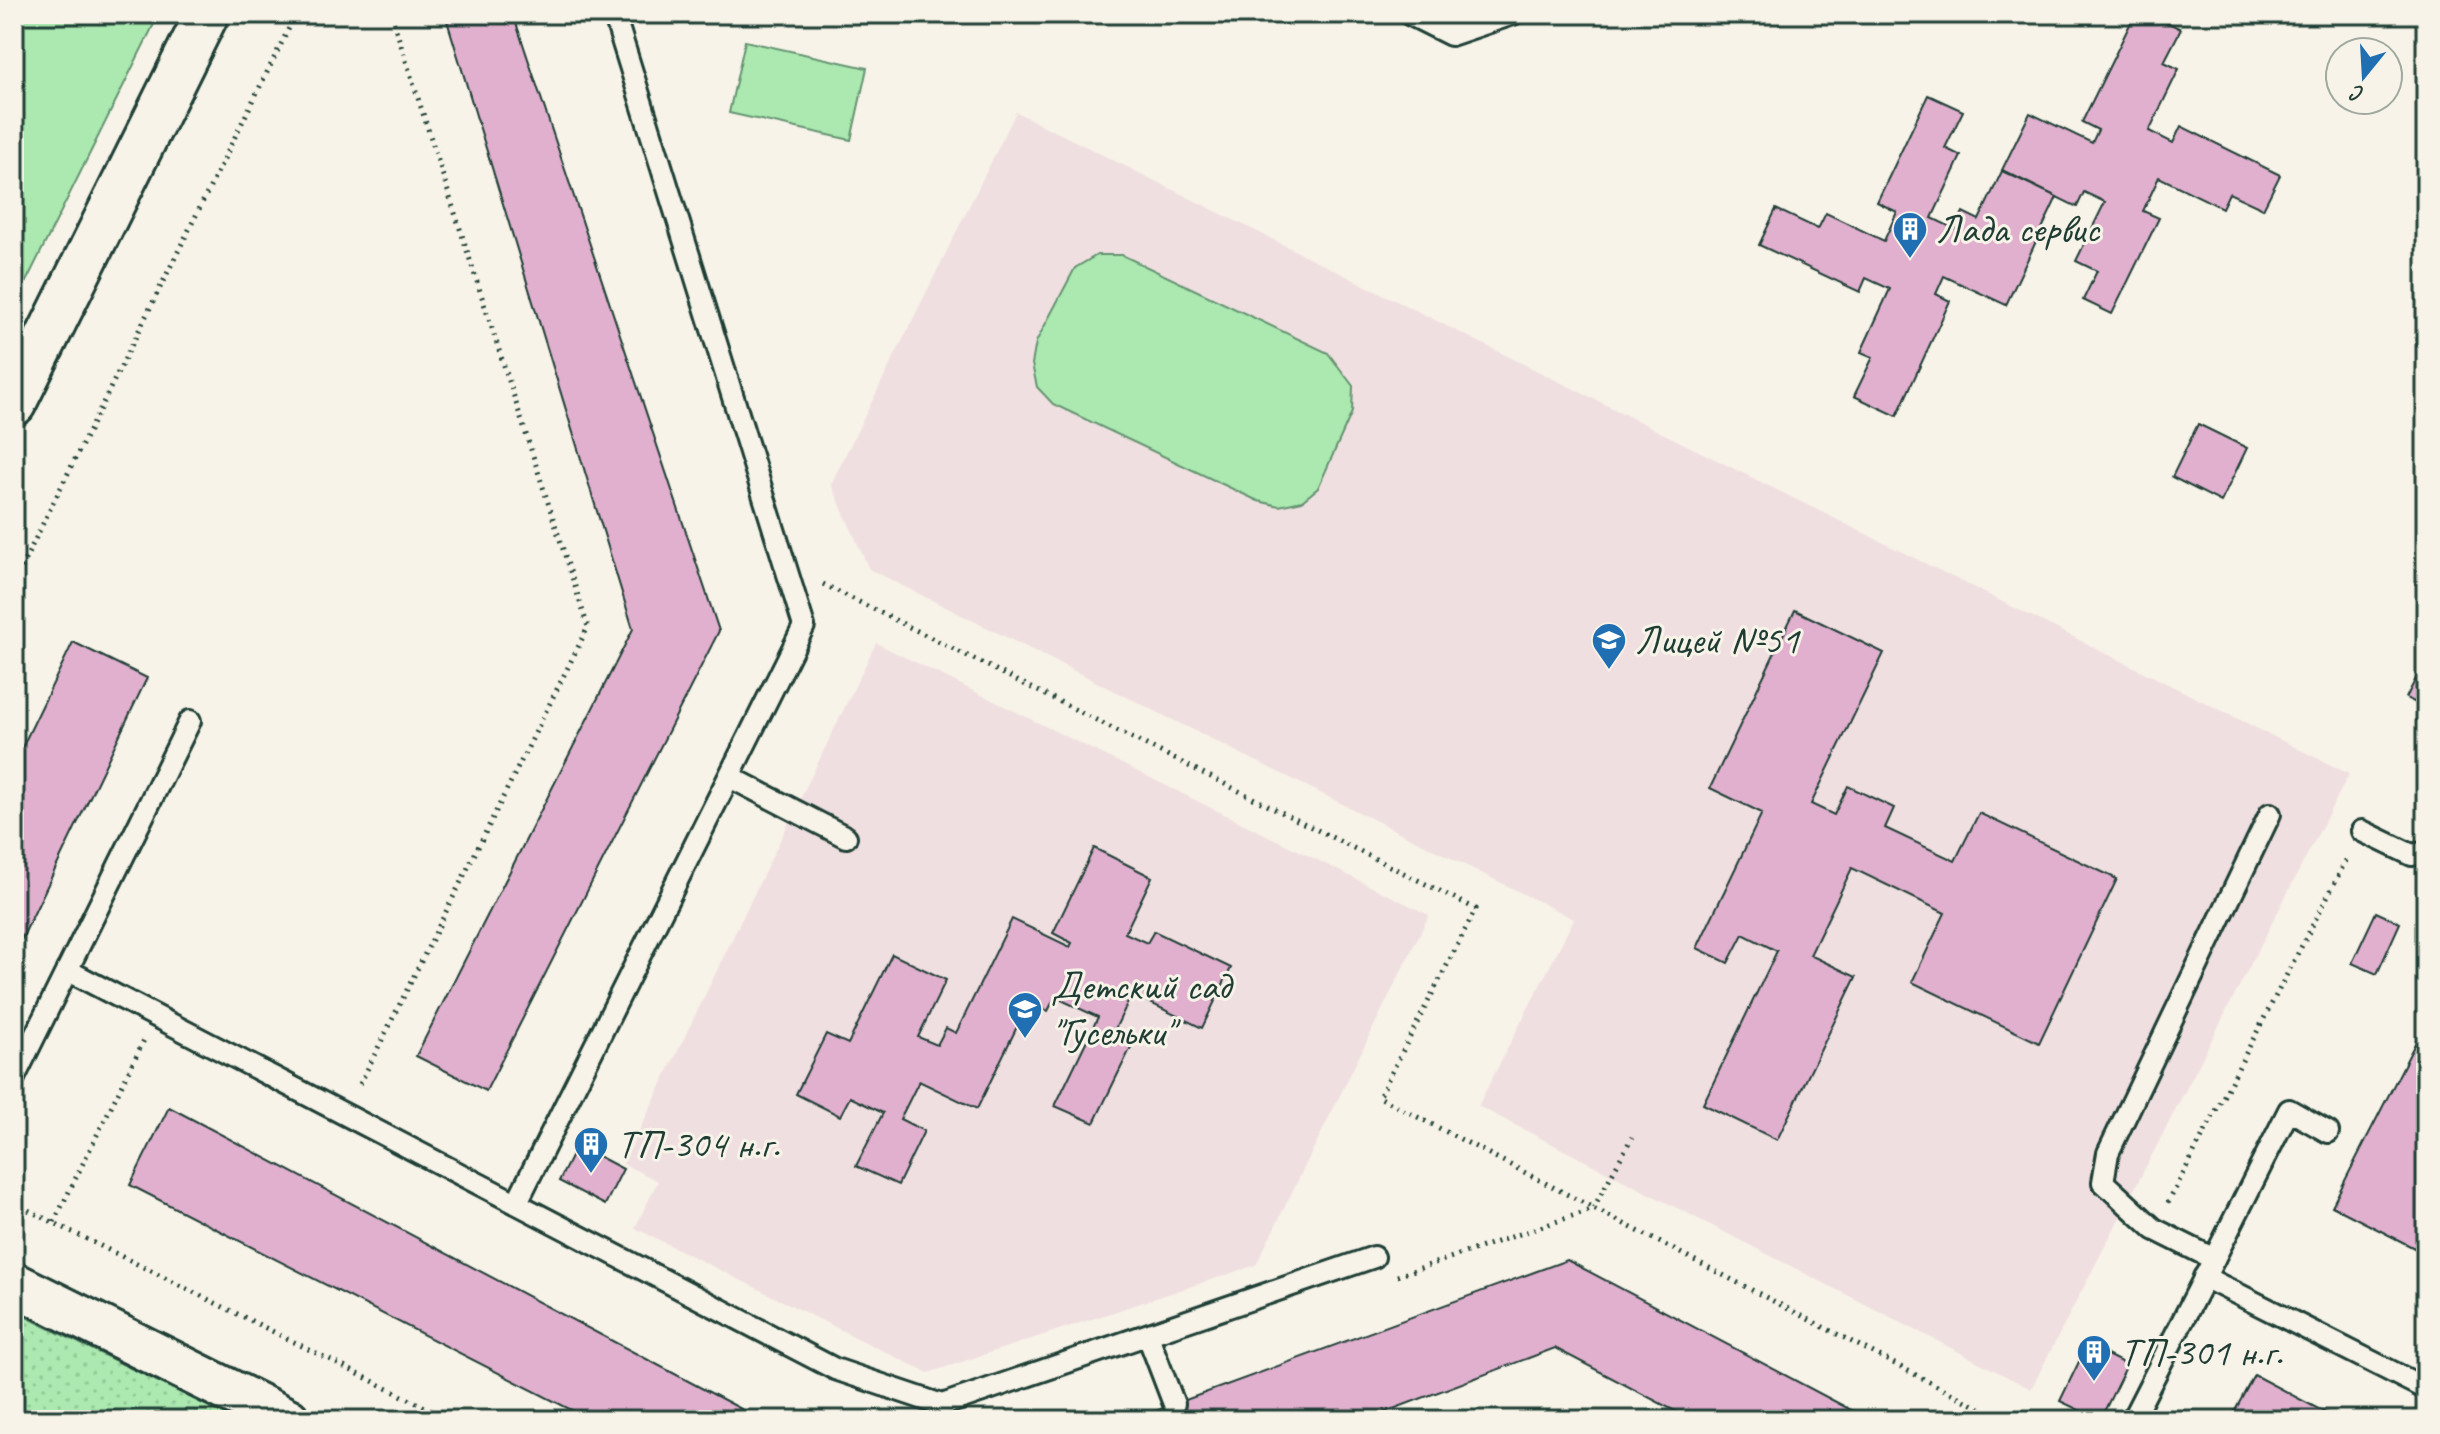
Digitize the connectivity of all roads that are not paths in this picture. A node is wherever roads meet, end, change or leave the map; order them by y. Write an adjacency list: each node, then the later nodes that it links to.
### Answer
1 (207, 14): 5 (street)
2 (614, 14): 7 (lane)
3 (1409, 14): 4 (lane)
4 (1513, 14)
5 (14, 404)
6 (190, 721): 12 (lane)
7 (730, 777): 10 (lane); 15 (lane)
8 (2270, 814): 17 (lane)
9 (2362, 831): 11 (lane)
10 (846, 837)
11 (2426, 852)
12 (67, 970): 13 (lane); 15 (lane)
13 (14, 1078)
14 (2328, 1132): 17 (lane)
15 (517, 1202): 19 (lane)
16 (1374, 1257): 19 (lane)
17 (2209, 1268): 20 (lane); 23 (lane)
18 (14, 1284): 22 (street)
19 (1148, 1336): 21 (lane)
20 (2426, 1389)
21 (1174, 1404)
22 (288, 1420)
23 (2132, 1420)

